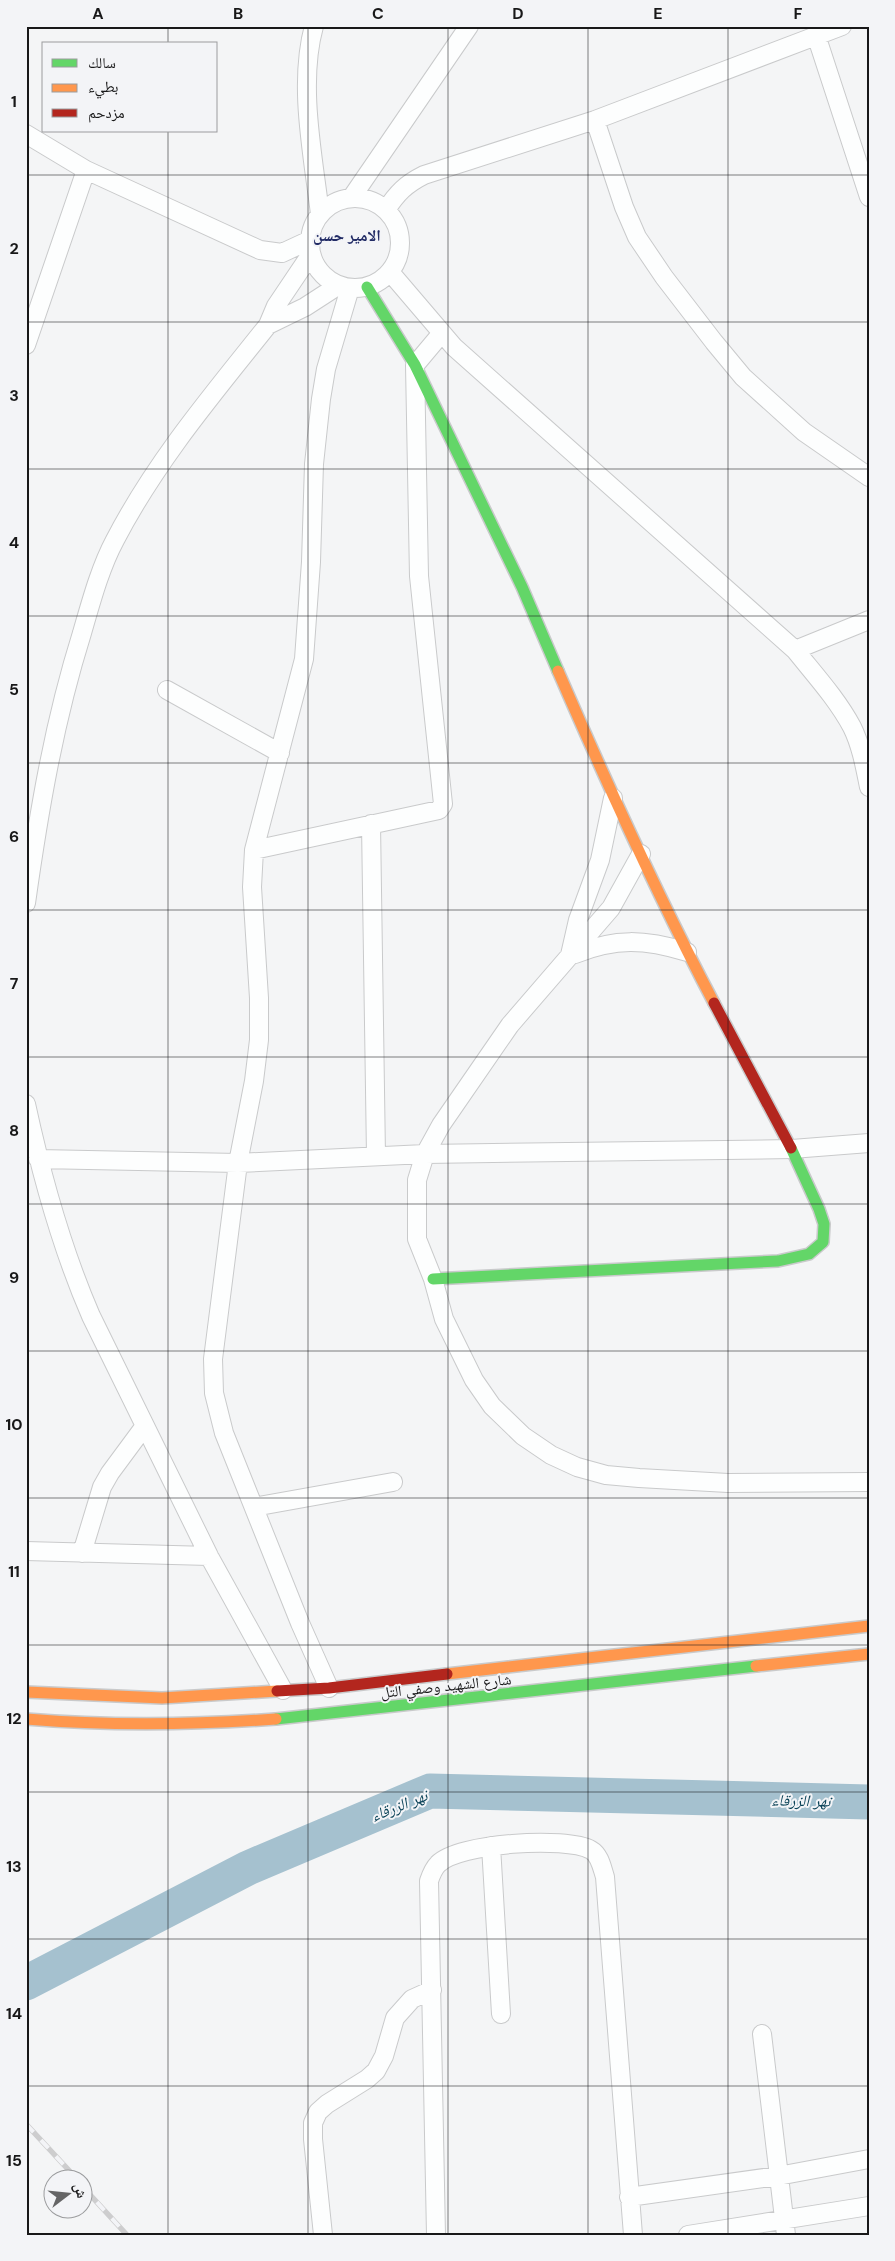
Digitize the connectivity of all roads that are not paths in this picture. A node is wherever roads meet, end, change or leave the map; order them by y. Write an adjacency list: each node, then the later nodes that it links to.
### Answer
1 (314, 26): 11 (street)
2 (469, 26): 8 (street)
3 (842, 26): 4 (street)
4 (816, 35): 5 (street); 9 (street)
5 (595, 120): 10 (street); 19 (street)
6 (26, 134): 7 (street)
7 (86, 170): 12 (street); 17 (street)
8 (352, 197): 10 (street); 11 (street)
9 (869, 197)
10 (386, 210): 13 (street)
11 (320, 214): 12 (street)
12 (310, 247): 14 (street); 15 (street)
13 (390, 272): 14 (street); 16 (street)
14 (352, 287): 15 (street); 18 (main road); 23 (street)
15 (268, 325): 29 (street)
16 (441, 334): 18 (street); 21 (street)
17 (26, 345)
18 (415, 365): 25 (main road); 26 (street)
19 (869, 477)
20 (869, 620): 21 (street)
21 (795, 650): 24 (street)
22 (167, 690): 23 (street)
23 (280, 753): 27 (street)
24 (869, 787)
25 (613, 798): 28 (main road); 31 (street)
26 (372, 824): 27 (street); 36 (street)
27 (254, 850): 38 (street)
28 (641, 854): 30 (main road); 31 (street)
29 (26, 903)
30 (687, 952): 31 (street); 34 (main road)
31 (570, 956): 35 (street)
32 (26, 1104): 37 (street)
33 (869, 1144): 34 (street)
34 (792, 1149): 35 (street); 39 (main road)
35 (425, 1154): 36 (street); 39 (street)
36 (376, 1156): 38 (street)
37 (38, 1159): 38 (street); 40 (street)
38 (238, 1162): 43 (street)
39 (432, 1278): 42 (street)
40 (144, 1427): 45 (street); 46 (street)
41 (393, 1482): 43 (street)
42 (869, 1482)
43 (254, 1507): 49 (street)
44 (26, 1551): 45 (street)
45 (82, 1553): 46 (street)
46 (209, 1556): 50 (street)
47 (869, 1626): 49 (main road, شارع الشهيد وصفي التل)
48 (869, 1654): 52 (main road, شارع الشهيد وصفي التل)
49 (329, 1688): 50 (main road, شارع الشهيد وصفي التل)
50 (283, 1690): 51 (main road, شارع الشهيد وصفي التل)
51 (26, 1692)
52 (26, 1719)
53 (491, 1846): 54 (street); 55 (street); 59 (street)
54 (432, 1990): 62 (street); 63 (street)
55 (501, 2014)
56 (762, 2034): 58 (street)
57 (869, 2159): 58 (street)
58 (778, 2176): 59 (street); 61 (street)
59 (630, 2197): 64 (street)
60 (869, 2206): 61 (street)
61 (785, 2228): 65 (street)
62 (323, 2235)
63 (436, 2235)
64 (633, 2235)
65 (688, 2235)

